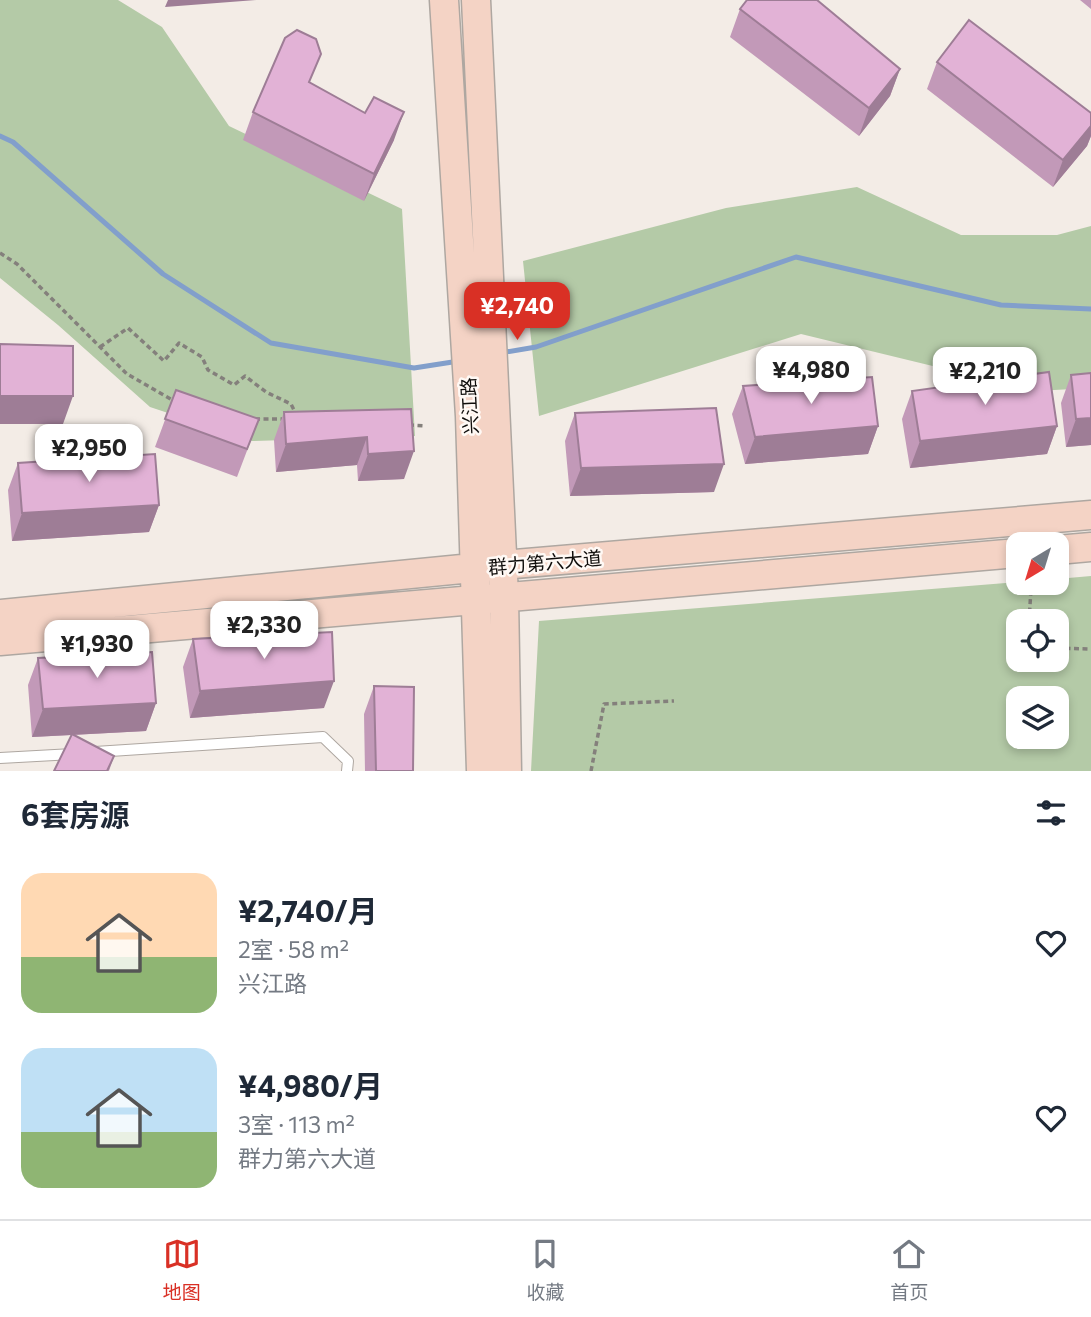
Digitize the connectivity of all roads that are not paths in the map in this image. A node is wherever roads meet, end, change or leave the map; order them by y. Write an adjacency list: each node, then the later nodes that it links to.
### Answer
1 (444, 0): 3 (main road, 兴江路)
2 (476, 0): 3 (main road, 兴江路)
3 (484, 417): 8 (main road, 兴江路); 9 (main road, 兴江路)
4 (1091, 515): 8 (main road, 群力第六大道)
5 (1091, 547): 6 (main road)
6 (1069, 549)
7 (1006, 554): 10 (main road, 群力第六大道)
8 (503, 565): 9 (main road, 群力第六大道); 10 (main road, 兴江路)
9 (474, 568): 10 (main road, 兴江路); 11 (main road, 群力第六大道)
10 (491, 597): 12 (main road, 群力第六大道); 15 (main road, 兴江路); 16 (main road, 兴江路)
11 (0, 614)
12 (0, 640)
13 (0, 758): 14 (lane)
14 (348, 771)
15 (481, 771)
16 (507, 771)

